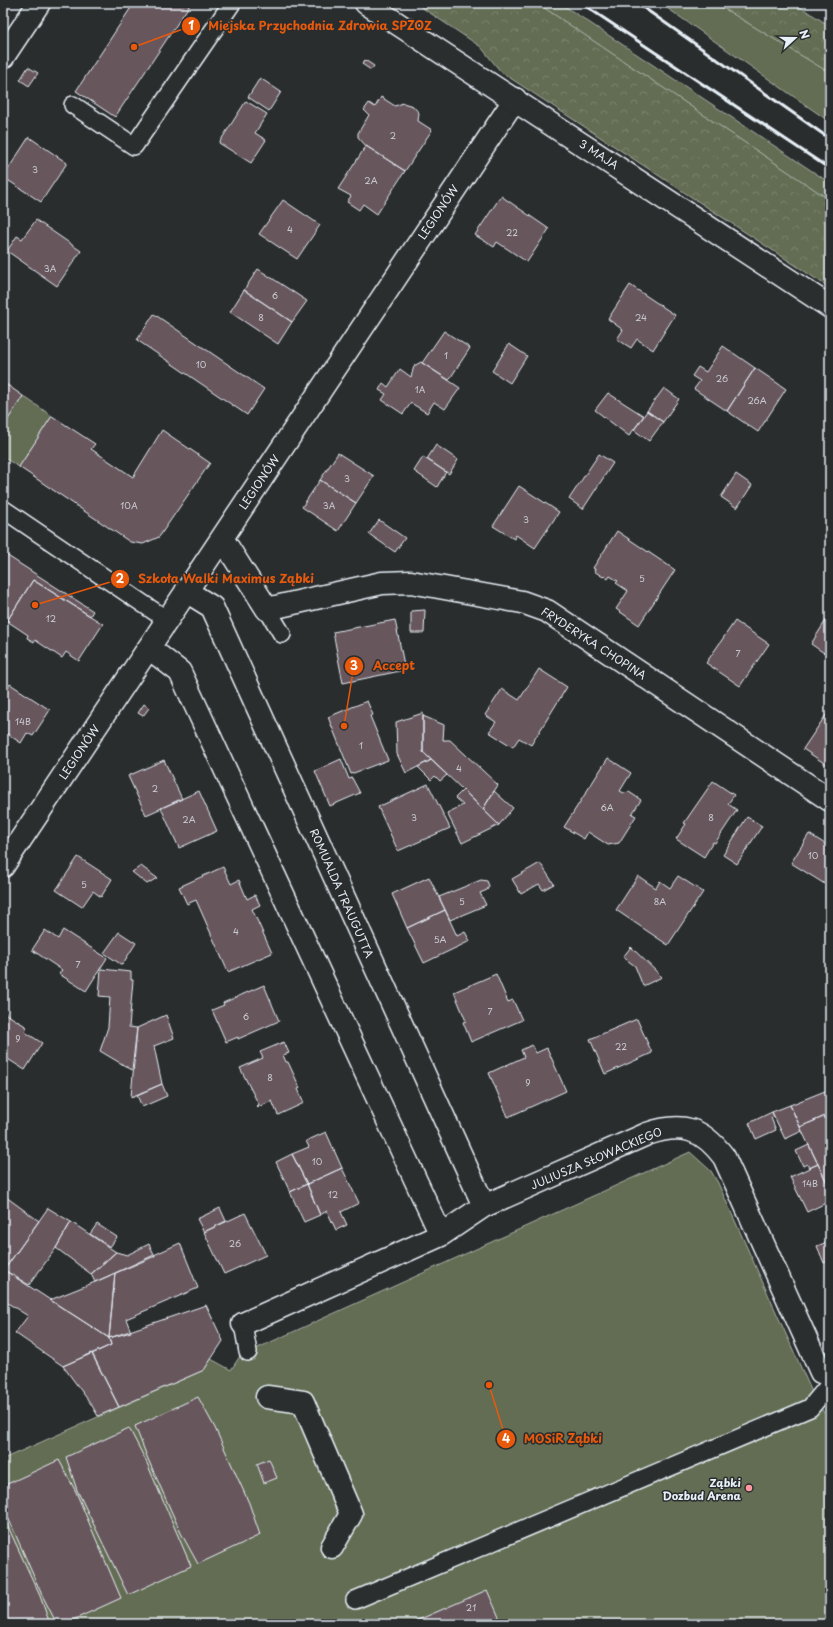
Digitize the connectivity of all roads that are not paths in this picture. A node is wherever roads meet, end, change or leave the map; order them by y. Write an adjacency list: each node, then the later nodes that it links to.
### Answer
1 (39, 3): 4 (street)
2 (232, 3): 6 (lane)
3 (366, 3): 5 (street, 3 MAJA)
4 (3, 57)
5 (515, 99): 7 (street, 3 MAJA); 9 (street, LEGIONÓW)
6 (73, 105)
7 (830, 307)
8 (3, 510): 12 (lane)
9 (222, 538): 10 (street, LEGIONÓW); 11 (street)
10 (186, 591): 12 (street, LEGIONÓW); 17 (street, ROMUALDA TRAUGUTTA)
11 (267, 608): 13 (lane); 15 (street, FRYDERYKA CHOPINA)
12 (167, 620): 14 (street, LEGIONÓW)
13 (282, 634)
14 (148, 648): 16 (street, LEGIONÓW); 18 (street)
15 (830, 800)
16 (3, 866)
17 (484, 1206): 18 (street, JULIUSZA SŁOWACKIEGO); 21 (street, JULIUSZA SŁOWACKIEGO)
18 (440, 1235): 19 (street, JULIUSZA SŁOWACKIEGO)
19 (243, 1324): 20 (lane)
20 (248, 1352)
21 (830, 1375)
22 (830, 1384): 25 (lane)
23 (267, 1397): 24 (street)
24 (332, 1547)
25 (355, 1600)

